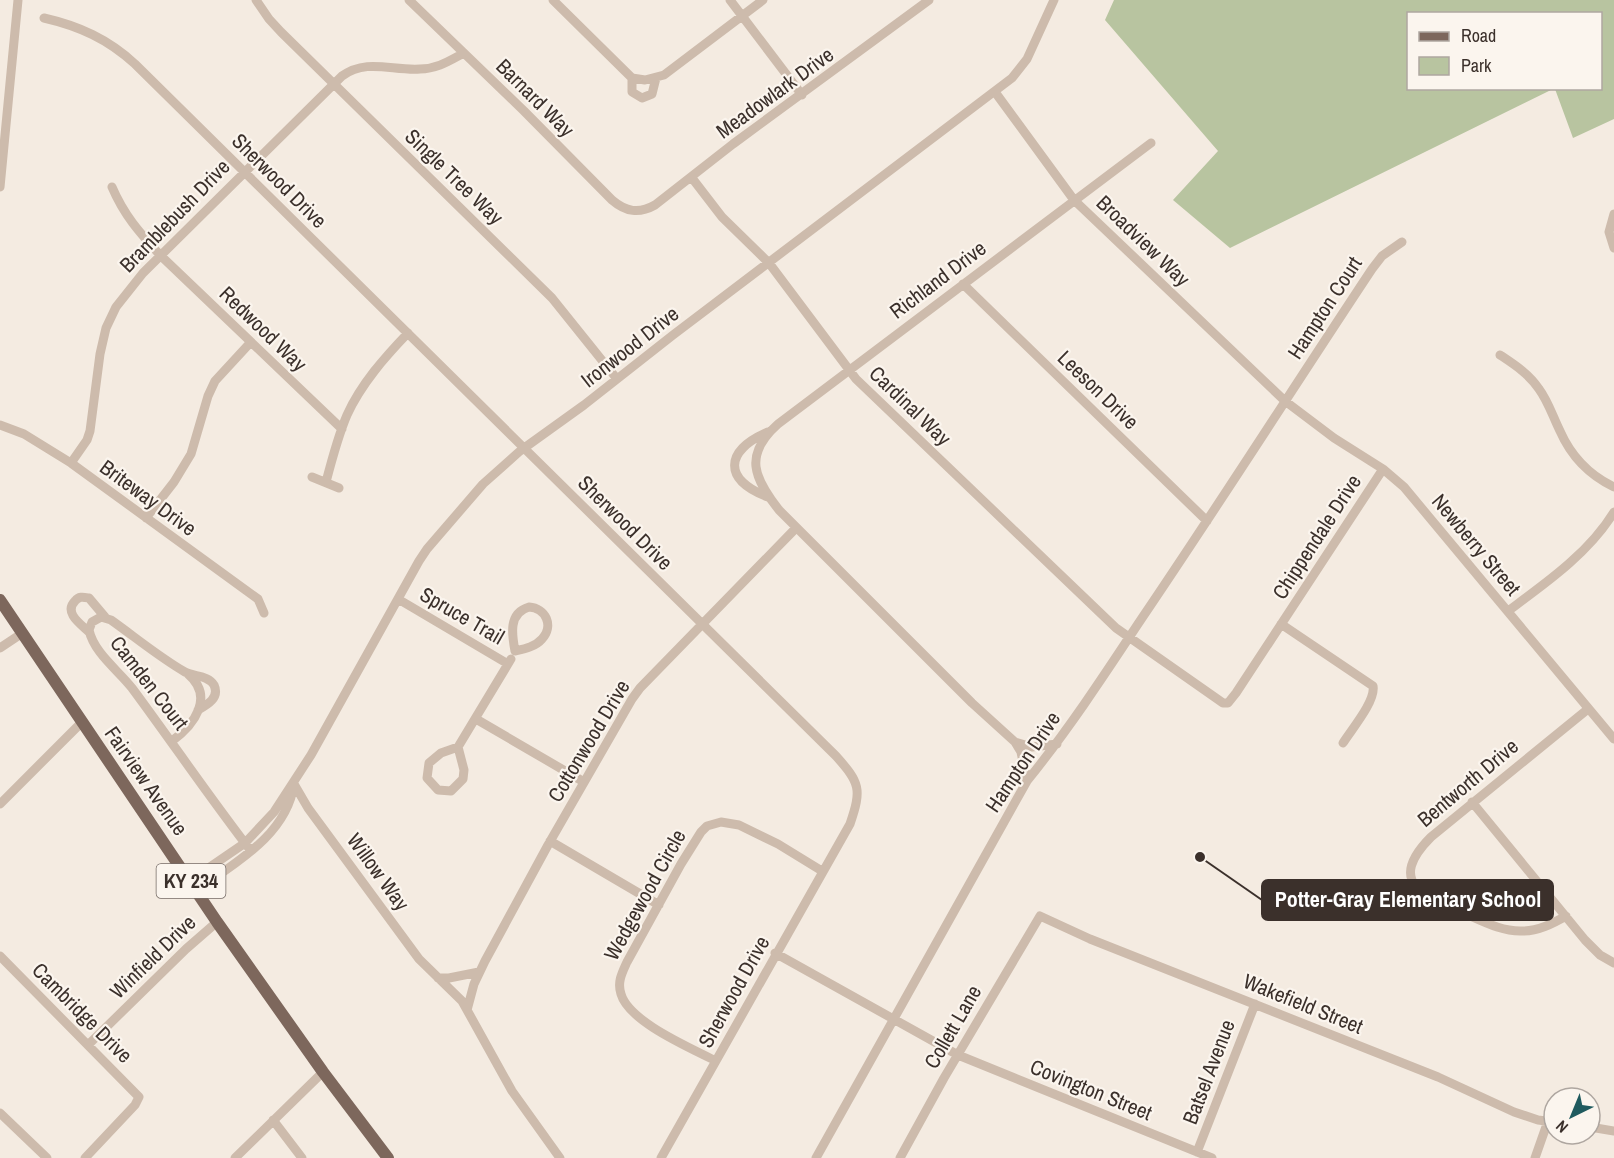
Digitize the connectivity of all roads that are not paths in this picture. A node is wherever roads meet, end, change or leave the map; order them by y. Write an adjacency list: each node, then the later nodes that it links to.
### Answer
1 (18, 0): 21 (street)
2 (409, 0): 11 (street, Barnard Way)
3 (730, 0): 9 (street)
4 (762, 0): 9 (street)
5 (929, 0): 16 (street, Meadowlark Drive)
6 (1054, 0): 15 (street, Ironwood Drive)
7 (558, 2): 12 (street)
8 (257, 3): 14 (street, Single Tree Way)
9 (741, 16): 13 (street); 16 (street)
10 (44, 18): 18 (street, Sherwood Drive)
11 (464, 53): 14 (street, Bramblebush Drive); 23 (street, Barnard Way)
12 (632, 78): 13 (street); 13 (street)
13 (656, 78)
14 (333, 83): 18 (street, Bramblebush Drive); 34 (street, Single Tree Way)
15 (995, 92): 22 (street, Broadview Way); 28 (street, Ironwood Drive)
16 (802, 95): 19 (street, Meadowlark Drive)
17 (1150, 142): 22 (street, Richland Drive)
18 (244, 171): 27 (street, Bramblebush Drive); 30 (street, Sherwood Drive)
19 (692, 178): 23 (street, Meadowlark Drive); 28 (street, Cardinal Way)
20 (112, 187): 27 (street, Redwood Way)
21 (0, 188)
22 (1074, 200): 29 (street, Richland Drive); 35 (street, Broadview Way)
23 (640, 211)
24 (1614, 214): 26 (street)
25 (1402, 242): 35 (street, Hampton Court)
26 (1614, 248)
27 (160, 255): 31 (street, Redwood Way); 40 (street, Bramblebush Drive)
28 (769, 263): 33 (street, Cardinal Way); 34 (street, Ironwood Drive)
29 (963, 284): 33 (street, Richland Drive); 49 (street, Leeson Drive)
30 (408, 333): 37 (street); 39 (street, Sherwood Drive)
31 (250, 343): 37 (street, Redwood Way); 48 (street)
32 (1500, 355): 44 (street)
33 (848, 370): 38 (street, Richland Drive); 60 (street, Cardinal Way)
34 (617, 379): 39 (street, Ironwood Drive)
35 (1285, 401): 41 (street, Newberry Street); 49 (street, Hampton Drive)
36 (0, 425): 40 (street, Briteway Drive)
37 (342, 429): 43 (street)
38 (771, 430): 46 (street, Richland Drive); 46 (street)
39 (525, 447): 51 (street, Ironwood Drive); 57 (street, Sherwood Drive)
40 (70, 463): 48 (street, Briteway Drive)
41 (1383, 469): 53 (street, Newberry Street); 56 (street, Chippendale Drive)
42 (312, 477): 43 (street)
43 (326, 482): 45 (street)
44 (1614, 487)
45 (339, 488)
46 (768, 497): 50 (street)
47 (1614, 512): 53 (street)
48 (146, 518): 54 (street, Briteway Drive)
49 (1207, 522): 60 (street, Hampton Drive)
50 (796, 528): 57 (street, Cottonwood Drive); 71 (street)
51 (398, 599): 63 (street, Spruce Trail); 77 (street, Ironwood Drive)
52 (0, 600): 59 (main road, Fairview Avenue / KY 234)
53 (1508, 611): 65 (street, Newberry Street)
54 (264, 613)
55 (105, 617): 58 (street, Camden Court); 58 (street); 64 (street, Camden Court)
56 (1281, 624): 60 (street, Cardinal Way); 72 (street)
57 (702, 625): 76 (street, Cottonwood Drive); 82 (street, Sherwood Drive)
58 (89, 632): 70 (street, Camden Court)
59 (21, 633): 61 (street); 68 (main road, Fairview Avenue / KY 234)
60 (1129, 638): 73 (street, Hampton Drive)
61 (0, 648)
62 (514, 651): 62 (street); 63 (street)
63 (508, 664): 67 (street)
64 (186, 673): 66 (street); 66 (street, Camden Court)
65 (1588, 709): 69 (street, Newberry Street); 78 (street, Bentworth Drive)
66 (198, 710): 70 (street)
67 (476, 718): 74 (street); 76 (street)
68 (81, 723): 79 (street); 83 (main road, Fairview Avenue / KY 234)
69 (1614, 739)
70 (172, 741): 81 (street, Camden Court)
71 (1015, 742): 73 (street); 75 (street)
72 (1343, 743)
73 (1057, 744): 75 (street, Hampton Drive)
74 (458, 747): 74 (street)
75 (1027, 781): 95 (street, Hampton Drive)
76 (584, 782): 80 (street, Cottonwood Drive)
77 (294, 784): 81 (street, Ironwood Drive); 92 (street, Willow Way)
78 (1472, 802): 86 (street); 86 (street, Bentworth Drive)
79 (0, 804)
80 (550, 841): 84 (street); 91 (street, Cottonwood Drive)
81 (248, 847): 83 (street, Ironwood Drive)
82 (822, 872): 84 (street, Wedgewood Circle); 88 (street, Sherwood Drive)
83 (194, 885): 87 (main road, Fairview Avenue / KY 234)
84 (659, 905): 98 (street, Wedgewood Circle)
85 (1040, 916): 93 (street, Wakefield Street); 97 (street, Collett Lane)
86 (1566, 916): 90 (street)
87 (217, 922): 96 (street, Winfield Drive); 99 (main road, Fairview Avenue / KY 234)
88 (776, 953): 95 (street, Covington Street); 98 (street, Sherwood Drive)
89 (0, 956): 96 (street, Cambridge Drive)
90 (1614, 963)
91 (480, 972): 92 (street); 94 (street, Cottonwood Drive)
92 (438, 978): 94 (street, Willow Way)
93 (1255, 1004): 102 (street, Wakefield Street); 104 (street, Batsel Avenue)
94 (467, 1011): 110 (street, Willow Way)
95 (894, 1020): 97 (street, Covington Street); 112 (street, Hampton Drive)
96 (88, 1045): 106 (street, Cambridge Drive)
97 (958, 1055): 104 (street, Covington Street); 113 (street, Collett Lane)
98 (716, 1061): 111 (street, Sherwood Drive)
99 (323, 1072): 101 (street); 109 (main road, Fairview Avenue / KY 234)
100 (0, 1113): 105 (street)
101 (273, 1120): 107 (street); 108 (street)
102 (1542, 1120)
103 (1542, 1142): 115 (street)
104 (1197, 1152): 114 (street, Covington Street)
105 (47, 1158)
106 (85, 1158)
107 (235, 1158)
108 (302, 1158)
109 (388, 1158)
110 (560, 1158)
111 (661, 1158)
112 (816, 1158)
113 (900, 1158)
114 (1212, 1158)
115 (1535, 1158)

